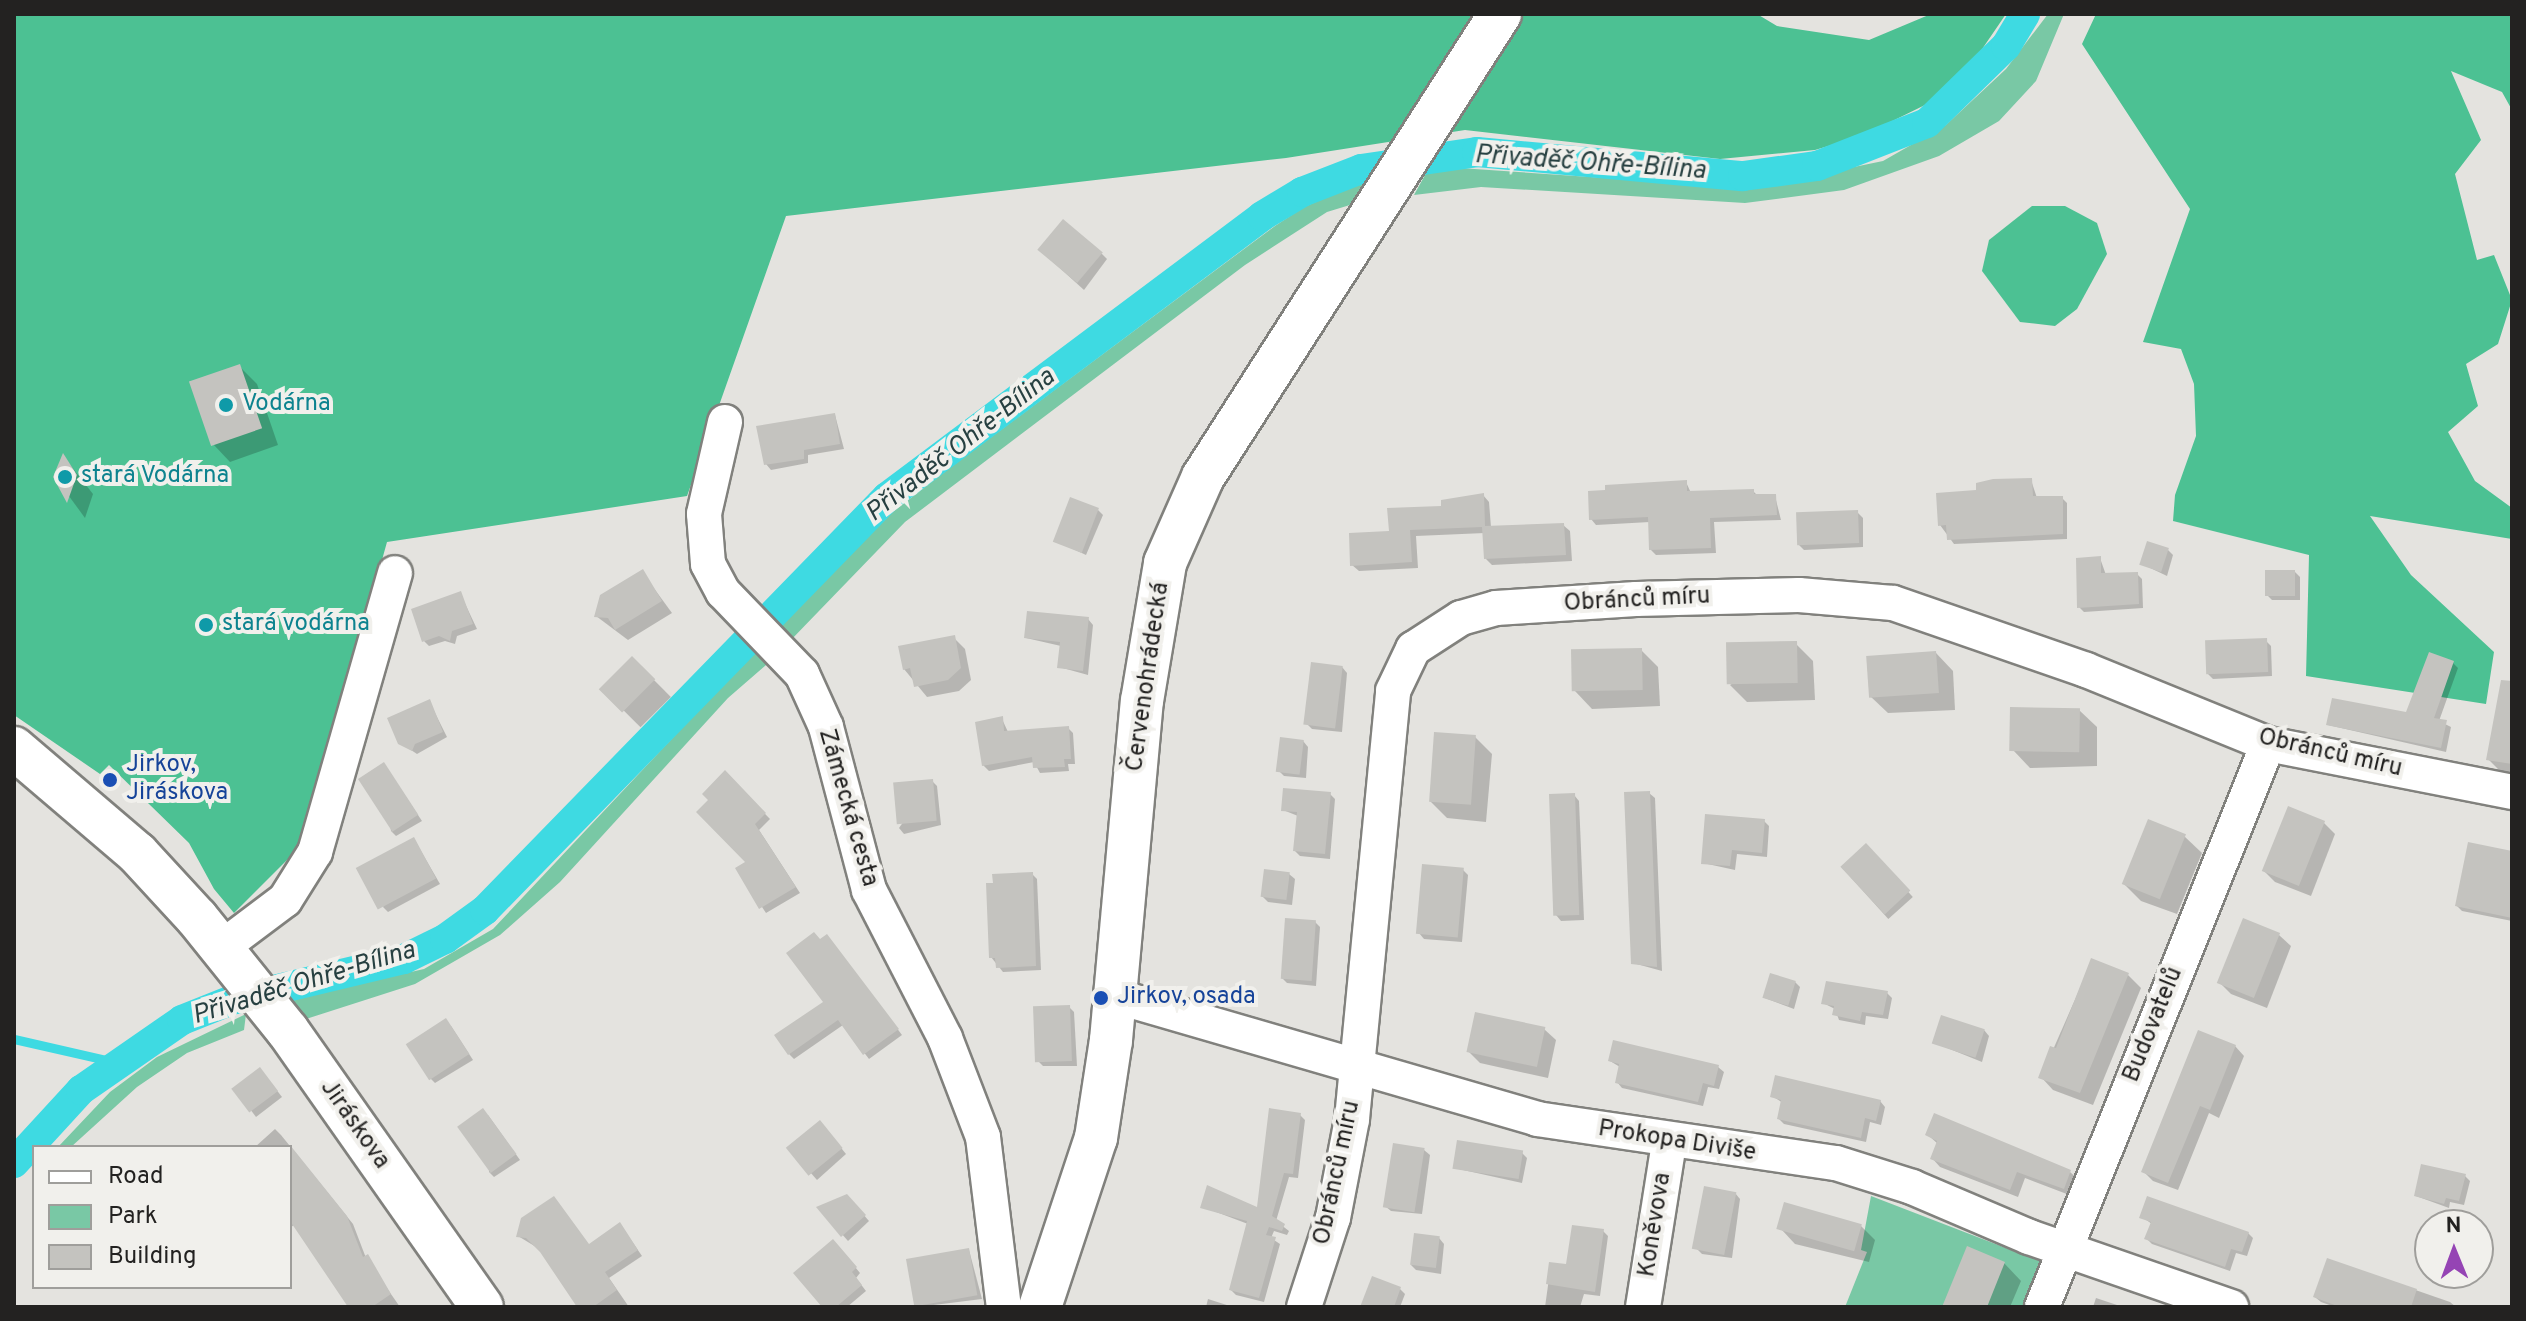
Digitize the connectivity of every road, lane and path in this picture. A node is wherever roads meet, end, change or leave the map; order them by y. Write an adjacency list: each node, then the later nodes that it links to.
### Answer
1 (1500, 14): 8 (street, Červenohrádecká)
2 (725, 422): 13 (street, Zámecká cesta)
3 (395, 573): 7 (street)
4 (2268, 744): 6 (street, Obránců míru); 9 (street, Obránců míru); 11 (street, Budovatelů)
5 (14, 748): 7 (street, Jiráskova)
6 (2512, 792)
7 (224, 952): 12 (street, Jiráskova)
8 (1115, 996): 9 (street, Prokopa Diviše); 14 (street, Červenohrádecká)
9 (1358, 1065): 10 (street, Prokopa Diviše); 15 (street, Obránců míru)
10 (1669, 1142): 11 (street, Prokopa Diviše); 16 (street, Koněvova)
11 (2064, 1250): 17 (street, Budovatelů); 18 (street, Prokopa Diviše)
12 (482, 1307)
13 (1004, 1307)
14 (1040, 1307)
15 (1304, 1307)
16 (1643, 1307)
17 (2042, 1307)
18 (2231, 1307)

